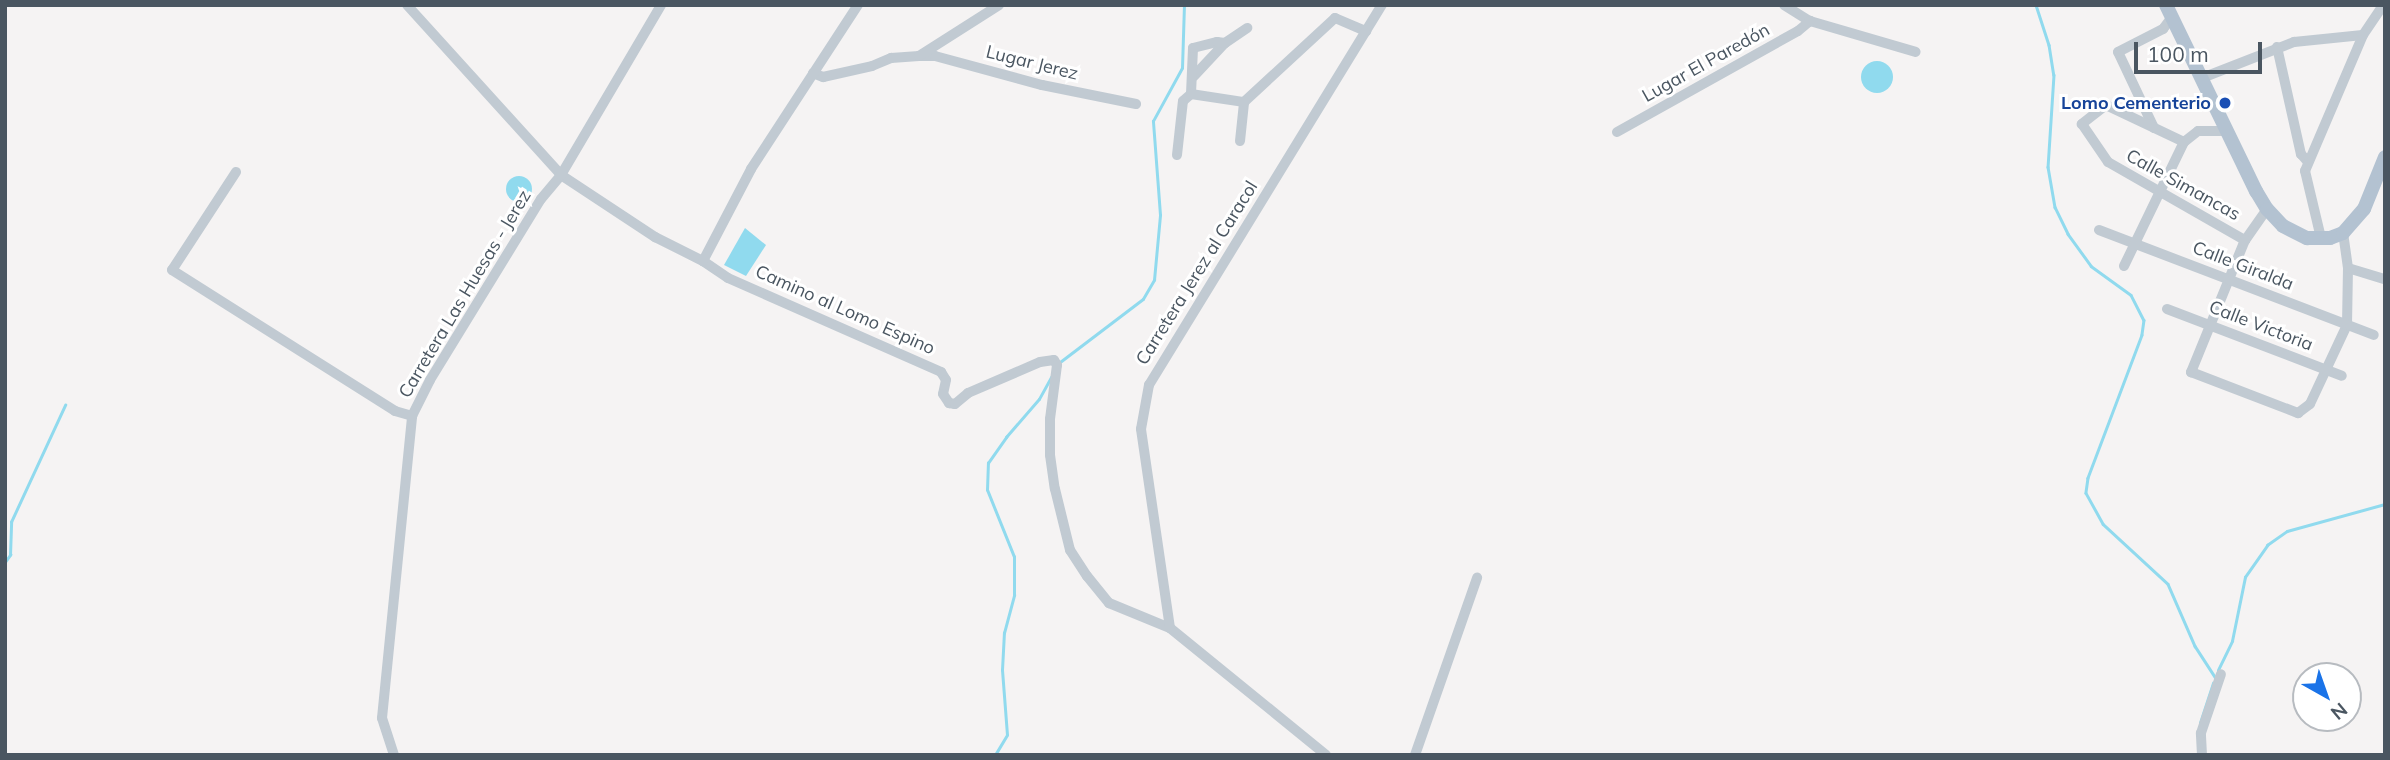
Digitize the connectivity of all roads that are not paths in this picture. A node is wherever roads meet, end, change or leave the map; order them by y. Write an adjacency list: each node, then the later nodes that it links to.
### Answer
1 (407, 5): 32 (street, Camino al Lomo Espino)
2 (661, 5): 32 (street, Carretera Las Huesas - Jerez)
3 (858, 5): 17 (street)
4 (999, 5): 16 (street)
5 (1382, 5): 11 (street, Carretera Jerez al Caracol)
6 (1784, 5): 9 (street, Lugar El Paredón)
7 (2383, 5): 12 (street)
8 (2169, 11): 19 (main road); 23 (street)
9 (1810, 21): 15 (street, Lugar El Paredón); 25 (street, Lugar El Paredón)
10 (1247, 28): 13 (street)
11 (1366, 31): 21 (street); 53 (street, Carretera Jerez al Caracol)
12 (2363, 35): 14 (street); 30 (street)
13 (1225, 43): 18 (street); 18 (street)
14 (2277, 47): 19 (street); 30 (street)
15 (1916, 52)
16 (919, 56): 17 (street); 22 (street, Lugar Jerez)
17 (813, 73): 40 (street)
18 (1194, 76): 20 (street)
19 (2202, 78): 24 (main road)
20 (1192, 94): 21 (street); 28 (street)
21 (1244, 102): 26 (street)
22 (1136, 104)
23 (2154, 128): 27 (street); 33 (street, Calle Simancas)
24 (2228, 131): 27 (street); 34 (main road)
25 (1617, 132)
26 (1240, 141)
27 (2184, 142): 33 (street)
28 (1177, 155)
29 (2385, 157): 36 (main road)
30 (2308, 162): 37 (street)
31 (236, 172): 51 (street)
32 (561, 175): 40 (street, Camino al Lomo Espino); 51 (street, Carretera Las Huesas - Jerez)
33 (2160, 192): 38 (street, Calle Simancas); 39 (street)
34 (2267, 209): 37 (main road); 38 (street)
35 (2099, 230): 39 (street, Calle Giralda)
36 (2343, 233): 37 (main road); 42 (street)
37 (2320, 238)
38 (2245, 240): 43 (street)
39 (2135, 244): 41 (street); 43 (street, Calle Giralda)
40 (703, 261): 53 (street, Camino al Lomo Espino)
41 (2124, 265)
42 (2348, 268): 44 (street); 47 (street)
43 (2228, 279): 46 (street); 47 (street, Calle Giralda)
44 (2385, 279)
45 (2167, 309): 46 (street, Calle Victoria)
46 (2210, 325): 49 (street, Calle Victoria); 49 (street)
47 (2347, 325): 48 (street, Calle Giralda); 49 (street)
48 (2374, 335)
49 (2326, 369): 50 (street, Calle Victoria)
50 (2342, 376)
51 (412, 416): 55 (street, Carretera Las Huesas - Jerez)
52 (1478, 578): 57 (street)
53 (1170, 628): 56 (street)
54 (2221, 674): 58 (street)
55 (394, 755)
56 (1326, 755)
57 (1415, 755)
58 (2202, 755)

